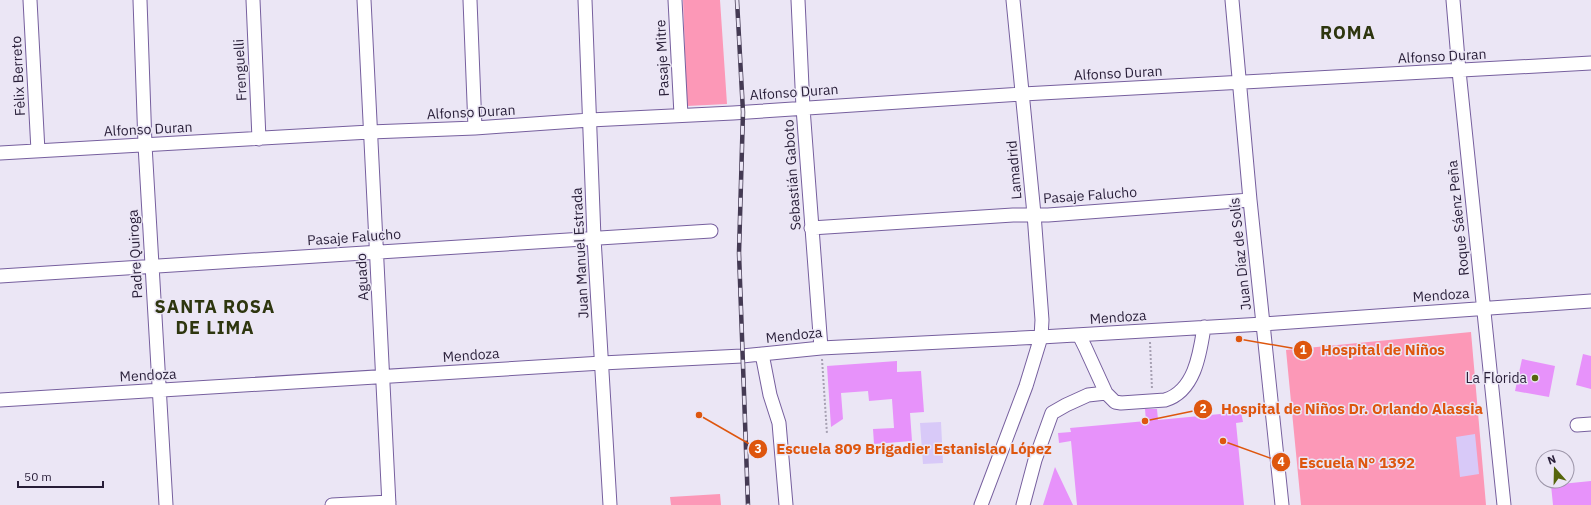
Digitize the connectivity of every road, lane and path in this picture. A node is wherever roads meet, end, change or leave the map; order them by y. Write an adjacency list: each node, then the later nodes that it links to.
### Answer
1 (30, 0): 23 (street, Fèlix Berreto)
2 (140, 0): 22 (street, Padre Quiroga)
3 (253, 0): 21 (street, Frenguelli)
4 (364, 0): 20 (street, Aguado)
5 (470, 0): 19 (street)
6 (585, 0): 18 (street, Juan Manuel Estrada)
7 (675, 0): 17 (street, Pasaje Mitre)
8 (798, 0): 16 (street, Sebastián Gaboto)
9 (1013, 0): 15 (street, Lamadrid)
10 (1232, 0): 14 (street, Juan Díaz de Solís)
11 (1453, 0): 13 (street, Roque Sáenz Peña)
12 (1591, 63): 13 (street, Alfonso Duran)
13 (1459, 71): 14 (street, Alfonso Duran); 34 (street, Roque Sáenz Peña)
14 (1240, 82): 15 (street, Alfonso Duran); 25 (street, Juan Díaz de Solís)
15 (1023, 94): 16 (street, Alfonso Duran); 26 (street, Lamadrid)
16 (803, 108): 17 (street, Alfonso Duran); 27 (street, Sebastián Gaboto)
17 (681, 115): 18 (street, Alfonso Duran)
18 (590, 120): 19 (street, Alfonso Duran); 29 (street, Juan Manuel Estrada)
19 (475, 128): 20 (street, Alfonso Duran)
20 (370, 132): 21 (street, Alfonso Duran); 30 (street, Aguado)
21 (259, 139): 22 (street, Alfonso Duran)
22 (144, 145): 23 (street, Alfonso Duran); 31 (street, Padre Quiroga)
23 (38, 151): 24 (street, Alfonso Duran)
24 (0, 153)
25 (1250, 200): 26 (street, Pasaje Falucho); 35 (street, Juan Díaz de Solís)
26 (1034, 214): 27 (street, Pasaje Falucho); 39 (street, Lamadrid)
27 (811, 228): 40 (street, Sebastián Gaboto)
28 (711, 231): 29 (street, Pasaje Falucho)
29 (594, 238): 30 (street, Pasaje Falucho); 42 (street, Juan Manuel Estrada)
30 (376, 252): 31 (street, Pasaje Falucho); 43 (street, Aguado)
31 (151, 266): 32 (street, Pasaje Falucho); 44 (street, Padre Quiroga)
32 (0, 276)
33 (1591, 301): 34 (street, Mendoza)
34 (1484, 308): 35 (street, Mendoza); 59 (street, Roque Sáenz Peña)
35 (1263, 324): 36 (street, Mendoza); 58 (street, Juan Díaz de Solís)
36 (1204, 327): 37 (street, Mendoza); 45 (street)
37 (1150, 331): 38 (street, Mendoza); 46 (path)
38 (1079, 335): 39 (street, Mendoza); 45 (street)
39 (1041, 338): 40 (street, Mendoza); 56 (street, Lamadrid)
40 (821, 348): 41 (street, Mendoza); 50 (path)
41 (762, 354): 42 (street, Mendoza); 55 (street)
42 (602, 363): 43 (street, Mendoza); 54 (street, Juan Manuel Estrada)
43 (383, 377): 44 (street, Mendoza); 51 (street, Aguado)
44 (159, 390): 47 (street, Mendoza); 52 (street, Padre Quiroga)
45 (1106, 393): 57 (street)
46 (1153, 395)
47 (0, 400)
48 (1591, 424): 49 (street)
49 (1577, 425)
50 (827, 434)
51 (389, 503): 53 (street)
52 (166, 505)
53 (332, 505)
54 (610, 505)
55 (786, 505)
56 (981, 505)
57 (1024, 505)
58 (1282, 505)
59 (1504, 505)

